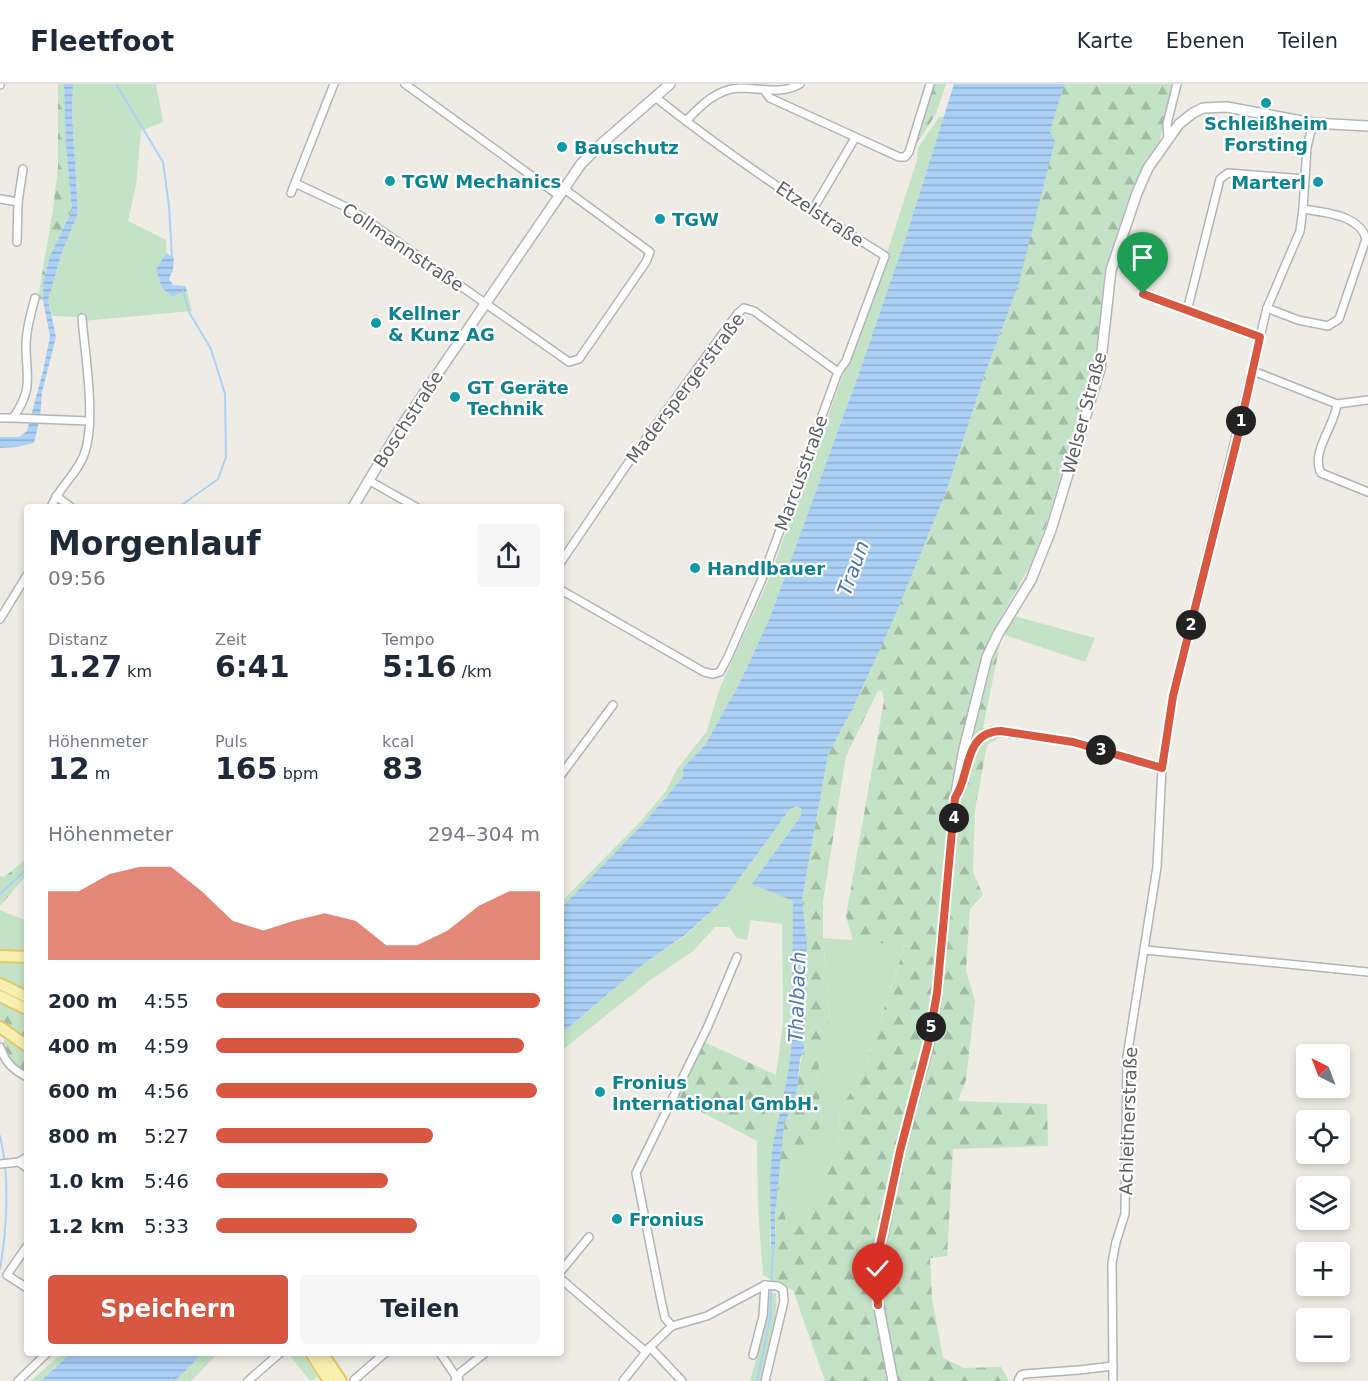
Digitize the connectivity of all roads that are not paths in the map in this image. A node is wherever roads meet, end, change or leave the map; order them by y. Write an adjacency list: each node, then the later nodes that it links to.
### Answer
1 (334, 84): 16 (street)
2 (405, 84): 17 (street)
3 (670, 84): 8 (main road, Boschstraße)
4 (800, 84): 7 (street)
5 (930, 84): 12 (street)
6 (1177, 84): 13 (street)
7 (764, 90): 9 (street); 12 (street)
8 (655, 97): 9 (street, Etzelstraße); 17 (main road, Boschstraße)
9 (686, 121): 22 (street, Etzelstraße)
10 (1313, 123): 11 (main road, Welser Straße); 13 (main road, Welser Straße); 15 (street, Achleitnerstraße)
11 (1368, 126)
12 (855, 138): 22 (street)
13 (1168, 139): 54 (main road, Welser Straße)
14 (23, 169): 20 (street)
15 (1304, 179): 21 (street, Achleitnerstraße); 28 (street)
16 (295, 183): 18 (street); 26 (street, Collmannstraße)
17 (561, 192): 26 (main road, Boschstraße); 26 (street, Collmannstraße)
18 (291, 193)
19 (0, 199): 20 (street)
20 (18, 202): 23 (street)
21 (1303, 209): 27 (street, Achleitnerstraße); 27 (street)
22 (813, 211): 32 (street, Etzelstraße)
23 (17, 242)
24 (1143, 294): 28 (street)
25 (35, 298): 36 (street)
26 (485, 302): 38 (main road, Boschstraße)
27 (1268, 308): 30 (street, Achleitnerstraße)
28 (1187, 310): 30 (street)
29 (82, 318): 37 (street)
30 (1260, 337): 31 (street, Achleitnerstraße)
31 (1253, 371): 34 (street); 52 (street, Achleitnerstraße)
32 (838, 372): 45 (street, Maderspergerstraße); 49 (street, Marcusstraße)
33 (1368, 399): 34 (street)
34 (1337, 404): 39 (street)
35 (0, 418): 36 (street)
36 (13, 418): 37 (street)
37 (89, 421): 40 (street)
38 (368, 480): 43 (main road, Boschstraße); 44 (street)
39 (1368, 492)
40 (56, 496): 41 (street); 42 (street)
41 (52, 504)
42 (67, 504)
43 (355, 504)
44 (411, 504)
45 (564, 558)
46 (24, 579): 48 (street)
47 (564, 592): 49 (street, Marcusstraße)
48 (0, 619)
49 (650, 641): 50 (street)
50 (647, 649)
51 (614, 705): 53 (street)
52 (1162, 768): 54 (street); 55 (street, Achleitnerstraße)
53 (564, 771)
54 (955, 798): 97 (main road, Welser Straße)
55 (1145, 950): 59 (street); 87 (street, Achleitnerstraße)
56 (0, 956): 57 (main road)
57 (24, 957)
58 (737, 957): 77 (street)
59 (1368, 972)
60 (3, 991): 61 (main road); 62 (main road)
61 (24, 996)
62 (24, 1007)
63 (0, 1027): 64 (main road)
64 (24, 1044)
65 (0, 1047): 66 (street)
66 (24, 1075)
67 (24, 1159): 68 (street)
68 (19, 1162): 69 (street); 70 (street)
69 (0, 1164)
70 (24, 1166)
71 (589, 1237): 73 (street)
72 (24, 1250): 75 (street)
73 (564, 1267)
74 (564, 1281): 78 (street)
75 (24, 1286)
76 (773, 1286): 77 (street); 79 (street); 96 (street)
77 (672, 1326): 78 (street)
78 (648, 1349): 94 (street); 95 (street)
79 (753, 1355)
80 (44, 1356): 90 (street)
81 (276, 1356): 91 (street)
82 (313, 1356): 92 (main road)
83 (324, 1356): 93 (main road)
84 (381, 1356): 88 (street)
85 (442, 1356): 89 (street)
86 (481, 1356): 89 (street)
87 (1113, 1366): 98 (street); 99 (street, Achleitnerstraße)
88 (354, 1380)
89 (457, 1380)
90 (18, 1381)
91 (248, 1381)
92 (329, 1381)
93 (341, 1381)
94 (623, 1381)
95 (682, 1381)
96 (765, 1381)
97 (893, 1381)
98 (1018, 1381)
99 (1113, 1381)

